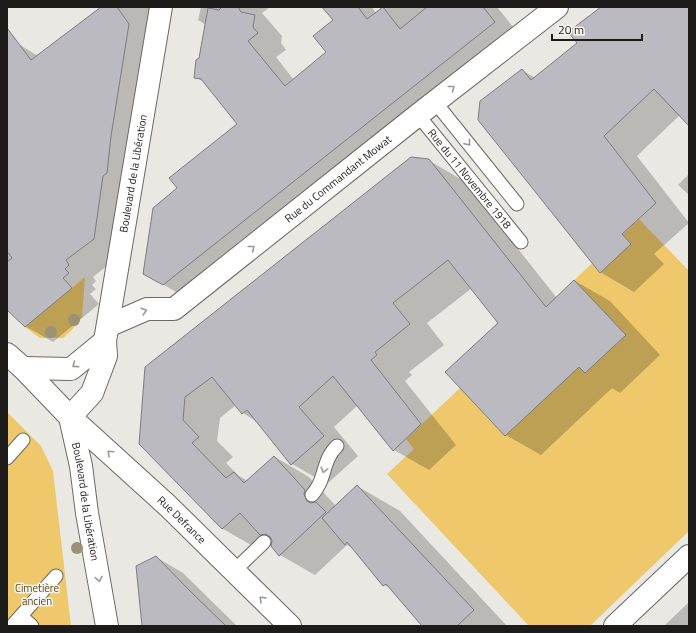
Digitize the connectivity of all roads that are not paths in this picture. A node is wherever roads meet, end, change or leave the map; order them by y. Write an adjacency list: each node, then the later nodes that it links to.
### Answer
1 (161, 7): 7 (street, Boulevard de la Libération)
2 (557, 7): 3 (street, Rue du Commandant Mowat, one-way to 2)
3 (435, 102): 4 (street, Rue du Commandant Mowat); 5 (lane, one-way to 5)
4 (418, 115): 6 (lane, Rue du 11 Novembre 1918); 7 (street, Rue du Commandant Mowat, one-way to 4)
5 (517, 204)
6 (521, 242)
7 (107, 334): 8 (street, one-way to 8); 9 (street, Boulevard de la Libération)
8 (15, 361): 9 (street, Rue Defrance)
9 (70, 417): 16 (street, Rue Defrance, one-way to 9); 21 (street, Boulevard de la Libération, one-way to 21)
10 (23, 440): 12 (lane)
11 (337, 446): 13 (lane, one-way to 13)
12 (7, 458)
13 (312, 495)
14 (264, 542): 16 (lane)
15 (689, 556): 23 (street)
16 (234, 571): 22 (street, Rue Defrance, one-way to 16)
17 (56, 576): 18 (lane)
18 (21, 616): 19 (lane); 20 (lane)
19 (12, 626)
20 (32, 626)
21 (107, 626)
22 (290, 626)
23 (615, 626)

